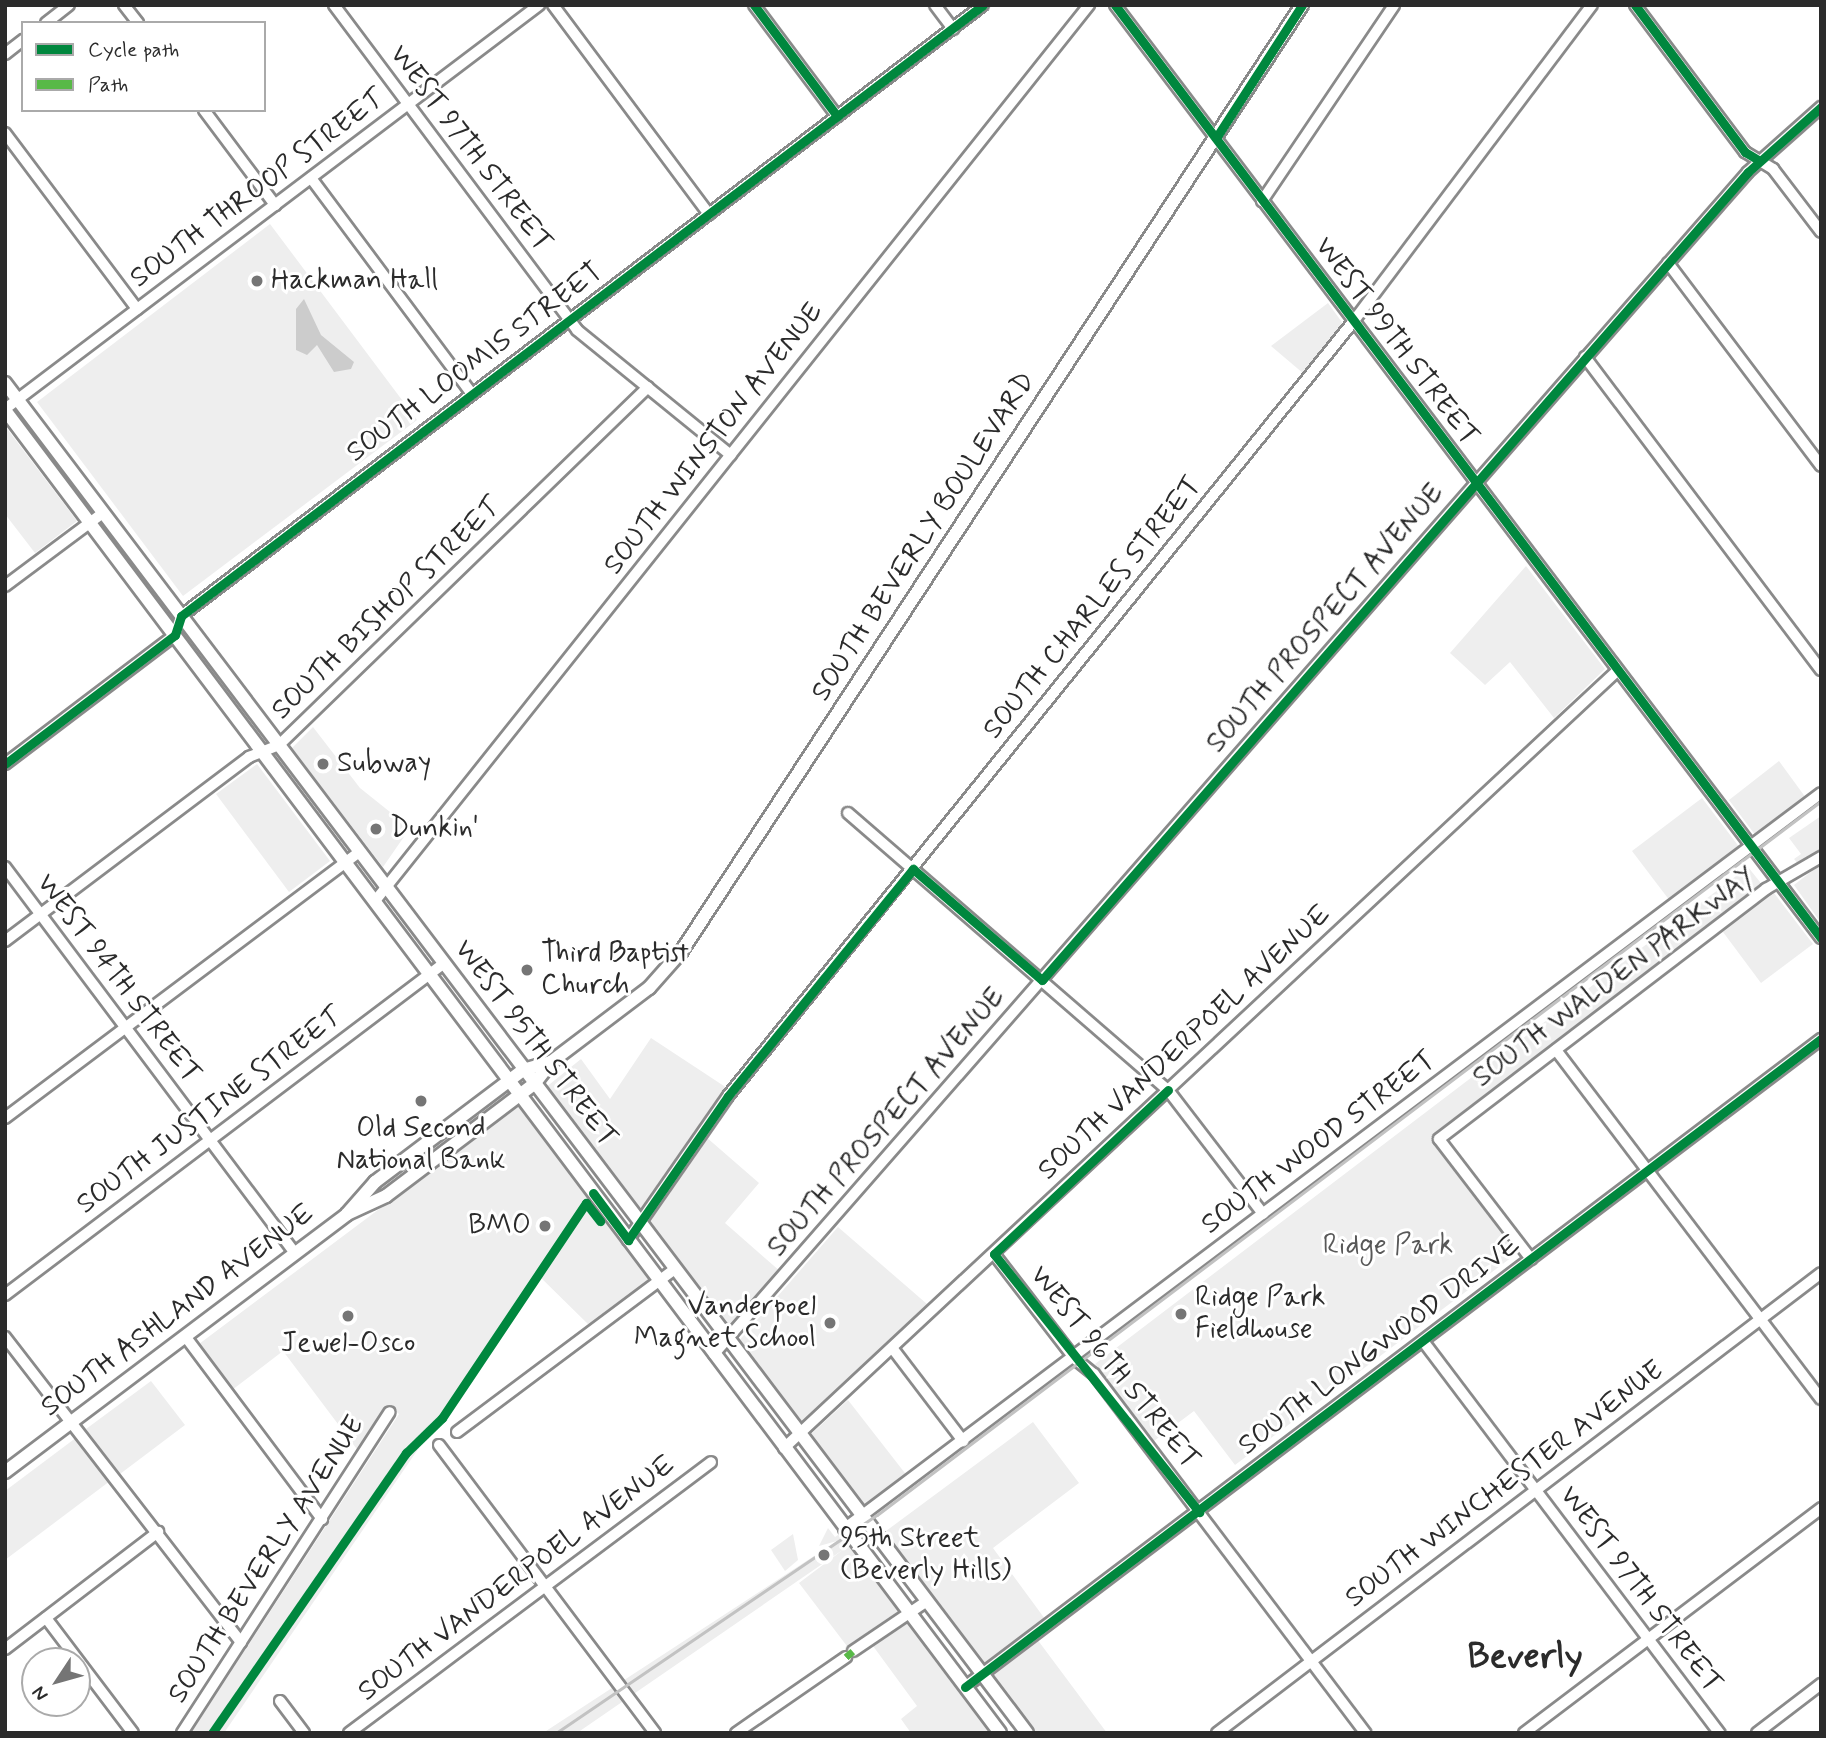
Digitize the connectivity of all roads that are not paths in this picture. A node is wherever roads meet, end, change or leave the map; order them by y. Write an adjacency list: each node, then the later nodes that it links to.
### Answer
1 (69, 5): 15 (street)
2 (124, 5): 16 (street)
3 (334, 5): 20 (street, WEST 97TH STREET)
4 (539, 5): 20 (street, SOUTH THROOP STREET)
5 (553, 5): 30 (street)
6 (754, 5): 23 (street)
7 (935, 5): 17 (street)
8 (983, 5): 17 (street, SOUTH LOOMIS STREET)
9 (1089, 5): 42 (street, SOUTH WINSTON AVENUE)
10 (1115, 5): 25 (street, WEST 99TH STREET)
11 (1302, 5): 25 (main road, SOUTH BEVERLY BOULEVARD)
12 (1394, 5): 28 (street)
13 (1592, 5): 35 (street, SOUTH CHARLES STREET)
14 (1634, 5): 26 (street)
15 (49, 21)
16 (136, 21)
17 (953, 29): 23 (street, SOUTH LOOMIS STREET)
18 (21, 42): 19 (street)
19 (5, 54)
20 (409, 104): 27 (street, SOUTH THROOP STREET); 34 (street, WEST 97TH STREET)
21 (1821, 107): 26 (street, SOUTH PROSPECT AVENUE)
22 (205, 112): 29 (street)
23 (837, 116): 30 (street, SOUTH LOOMIS STREET)
24 (5, 133): 33 (street)
25 (1216, 138): 28 (street, WEST 99TH STREET); 75 (main road, SOUTH BEVERLY BOULEVARD)
26 (1760, 161): 31 (street); 32 (street, SOUTH PROSPECT AVENUE)
27 (311, 178): 29 (street, SOUTH THROOP STREET); 39 (street)
28 (1262, 201): 35 (street, WEST 99TH STREET)
29 (275, 205): 33 (street, SOUTH THROOP STREET)
30 (709, 214): 34 (street, SOUTH LOOMIS STREET)
31 (1821, 232)
32 (1668, 263): 36 (street, SOUTH PROSPECT AVENUE); 43 (street)
33 (137, 309): 40 (street, SOUTH THROOP STREET)
34 (569, 320): 38 (street, WEST 97TH STREET); 39 (street, SOUTH LOOMIS STREET)
35 (1353, 322): 44 (street, WEST 99TH STREET); 62 (street, SOUTH CHARLES STREET)
36 (1585, 357): 44 (street, SOUTH PROSPECT AVENUE); 50 (street)
37 (5, 383): 40 (main road, WEST 95TH STREET)
38 (648, 387): 42 (street, WEST 97TH STREET); 52 (street, SOUTH BISHOP STREET)
39 (472, 394): 48 (street, SOUTH LOOMIS STREET)
40 (18, 400): 41 (street, SOUTH THROOP STREET); 45 (main road, WEST 95TH STREET)
41 (5, 410): 46 (main road, WEST 95TH STREET)
42 (731, 455): 64 (street, SOUTH WINSTON AVENUE)
43 (1821, 466)
44 (1474, 484): 51 (street, WEST 99TH STREET); 71 (street, SOUTH PROSPECT AVENUE)
45 (103, 513): 46 (street); 48 (main road, WEST 95TH STREET)
46 (90, 522): 47 (street); 49 (main road, WEST 95TH STREET)
47 (5, 586)
48 (181, 616): 49 (street); 52 (main road, WEST 95TH STREET)
49 (175, 635): 53 (main road, WEST 95TH STREET); 54 (street)
50 (1821, 670)
51 (1617, 671): 57 (street, WEST 99TH STREET); 79 (street, SOUTH VANDERPOEL AVENUE)
52 (279, 745): 53 (street, SOUTH BISHOP STREET); 58 (main road, WEST 95TH STREET)
53 (261, 750): 60 (main road, WEST 95TH STREET); 66 (street, SOUTH BISHOP STREET)
54 (5, 764)
55 (1821, 793): 57 (street, SOUTH WOOD STREET)
56 (848, 813): 62 (street)
57 (1750, 845): 63 (street, WEST 99TH STREET); 85 (street, SOUTH WOOD STREET)
58 (359, 852): 60 (street); 64 (main road, WEST 95TH STREET)
59 (1821, 857): 63 (street, SOUTH WALDEN PARKWAY)
60 (345, 862): 65 (main road, WEST 95TH STREET); 72 (street)
61 (5, 867): 66 (street, WEST 94TH STREET)
62 (912, 869): 71 (street); 86 (street, SOUTH CHARLES STREET)
63 (1780, 884): 67 (street, WEST 99TH STREET); 74 (street, SOUTH WALDEN PARKWAY)
64 (386, 888): 65 (street, SOUTH WINSTON AVENUE); 69 (main road, WEST 95TH STREET)
65 (375, 901): 70 (main road, WEST 95TH STREET)
66 (41, 915): 68 (street, SOUTH BISHOP STREET); 72 (street, WEST 94TH STREET)
67 (1821, 938)
68 (5, 941)
69 (443, 964): 70 (street, SOUTH JUSTINE STREET); 76 (main road, WEST 95TH STREET)
70 (430, 974): 77 (main road, WEST 95TH STREET); 82 (street, SOUTH JUSTINE STREET)
71 (1042, 980): 79 (street); 98 (street, SOUTH PROSPECT AVENUE)
72 (126, 1027): 81 (street); 82 (street, WEST 94TH STREET)
73 (1821, 1039): 83 (street, SOUTH LONGWOOD DRIVE)
74 (1556, 1050): 83 (street); 90 (street, SOUTH WALDEN PARKWAY)
75 (551, 1062): 76 (main road, SOUTH ASHLAND AVENUE); 78 (main road, SOUTH ASHLAND AVENUE)
76 (523, 1070): 77 (main road, SOUTH ASHLAND AVENUE); 78 (main road, WEST 95TH STREET)
77 (510, 1081): 80 (main road, WEST 95TH STREET); 84 (main road, SOUTH ASHLAND AVENUE)
78 (534, 1084): 80 (main road, SOUTH ASHLAND AVENUE); 86 (main road, WEST 95TH STREET)
79 (1168, 1090): 85 (street); 89 (street, SOUTH VANDERPOEL AVENUE)
80 (520, 1095): 84 (main road, SOUTH ASHLAND AVENUE); 87 (main road, WEST 95TH STREET)
81 (5, 1118)
82 (210, 1140): 88 (street, WEST 94TH STREET); 94 (street, SOUTH JUSTINE STREET)
83 (1647, 1171): 90 (street, SOUTH LONGWOOD DRIVE); 95 (street)
84 (347, 1214): 88 (main road, SOUTH ASHLAND AVENUE)
85 (1263, 1214): 102 (street, SOUTH WOOD STREET)
86 (639, 1223): 87 (street, SOUTH CHARLES STREET); 91 (main road, WEST 95TH STREET)
87 (628, 1240): 93 (main road, WEST 95TH STREET)
88 (295, 1253): 96 (main road, SOUTH ASHLAND AVENUE)
89 (994, 1254): 100 (street, SOUTH VANDERPOEL AVENUE); 102 (street, WEST 96TH STREET)
90 (1531, 1259): 99 (street, SOUTH LONGWOOD DRIVE)
91 (675, 1269): 93 (street); 98 (main road, WEST 95TH STREET)
92 (1821, 1273): 95 (street, SOUTH WINCHESTER AVENUE)
93 (659, 1281): 101 (main road, WEST 95TH STREET); 106 (street)
94 (5, 1295)
95 (1760, 1319): 103 (street); 113 (street, SOUTH WINCHESTER AVENUE)
96 (185, 1336): 105 (main road, SOUTH ASHLAND AVENUE); 117 (street)
97 (5, 1337): 105 (street)
98 (727, 1338): 101 (street, SOUTH PROSPECT AVENUE); 107 (main road, WEST 95TH STREET)
99 (1423, 1341): 113 (street, WEST 97TH STREET); 115 (street, SOUTH LONGWOOD DRIVE)
100 (893, 1349): 107 (street, SOUTH VANDERPOEL AVENUE); 108 (street)
101 (713, 1354): 110 (main road, WEST 95TH STREET)
102 (1074, 1358): 108 (street, SOUTH WOOD STREET); 115 (street, WEST 96TH STREET)
103 (1821, 1399)
104 (390, 1412): 117 (street, SOUTH BEVERLY AVENUE)
105 (71, 1422): 112 (main road, SOUTH ASHLAND AVENUE); 119 (street)
106 (457, 1432)
107 (801, 1435): 110 (street, SOUTH VANDERPOEL AVENUE); 116 (main road, WEST 95TH STREET)
108 (963, 1441): 116 (street, SOUTH WOOD STREET)
109 (439, 1445): 120 (street)
110 (784, 1448): 118 (main road, WEST 95TH STREET)
111 (711, 1462): 120 (street, SOUTH VANDERPOEL AVENUE)
112 (5, 1472)
113 (1535, 1489): 124 (street, WEST 97TH STREET); 127 (street, SOUTH WINCHESTER AVENUE)
114 (1821, 1508): 124 (street)
115 (1199, 1512): 127 (street, WEST 96TH STREET); 128 (street, SOUTH LONGWOOD DRIVE)
116 (863, 1517): 118 (street, SOUTH WOOD STREET); 121 (main road, WEST 95TH STREET)
117 (323, 1518): 125 (street, SOUTH BEVERLY AVENUE)
118 (845, 1529): 122 (main road, WEST 95TH STREET)
119 (158, 1532): 123 (street); 125 (street)
120 (545, 1587): 136 (street, SOUTH VANDERPOEL AVENUE); 137 (street)
121 (927, 1601): 122 (street); 128 (main road, WEST 95TH STREET)
122 (908, 1613): 130 (main road, WEST 95TH STREET); 138 (street)
123 (46, 1618): 126 (street); 133 (street)
124 (1648, 1639): 142 (street); 143 (street, WEST 97TH STREET)
125 (241, 1642): 134 (street, SOUTH BEVERLY AVENUE)
126 (5, 1649)
127 (1312, 1661): 140 (street, SOUTH WINCHESTER AVENUE); 141 (street, WEST 96TH STREET)
128 (982, 1674): 130 (street, SOUTH LONGWOOD DRIVE); 132 (main road, WEST 95TH STREET)
129 (1821, 1684): 144 (street)
130 (965, 1687): 139 (main road, WEST 95TH STREET)
131 (280, 1701): 135 (street)
132 (1025, 1732)
133 (133, 1733)
134 (182, 1733)
135 (304, 1733)
136 (349, 1733)
137 (656, 1733)
138 (736, 1733)
139 (1000, 1733)
140 (1217, 1733)
141 (1366, 1733)
142 (1524, 1733)
143 (1720, 1733)
144 (1757, 1733)

